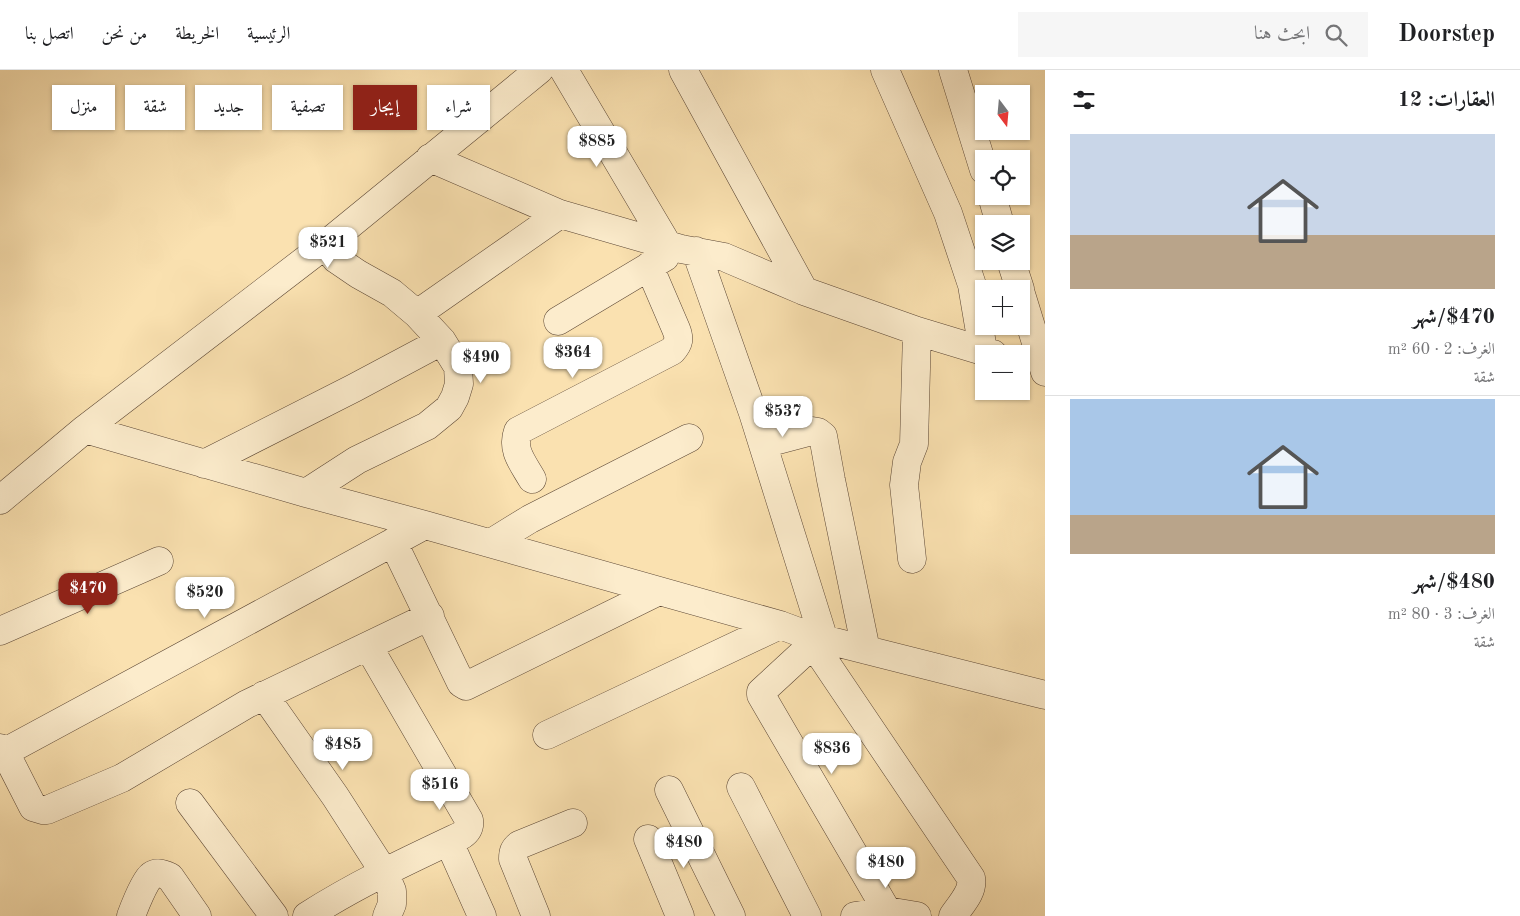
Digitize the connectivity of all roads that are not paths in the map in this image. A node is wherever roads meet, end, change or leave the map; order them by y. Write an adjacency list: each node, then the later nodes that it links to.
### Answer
1 (539, 70): 7 (street)
2 (564, 70): 10 (street)
3 (683, 70): 12 (street)
4 (885, 70): 18 (street)
5 (953, 70): 6 (street)
6 (978, 150)
7 (430, 158): 8 (street); 9 (street)
8 (560, 214): 10 (street); 13 (street)
9 (325, 245): 13 (street); 22 (street)
10 (682, 248): 11 (street); 12 (street); 24 (street)
11 (649, 266): 14 (street); 26 (street)
12 (804, 291): 16 (street)
13 (417, 314): 17 (street)
14 (558, 321)
15 (1030, 324): 21 (street)
16 (917, 331): 19 (street); 32 (street)
17 (442, 341): 25 (street); 27 (street)
18 (986, 345)
19 (975, 348)
20 (1030, 368): 21 (street)
21 (1045, 373)
22 (85, 429): 25 (street); 28 (street)
23 (689, 438): 31 (street)
24 (763, 444): 38 (street); 40 (street)
25 (204, 464): 27 (street)
26 (532, 479)
27 (306, 493): 29 (street)
28 (0, 500)
29 (425, 525): 30 (street); 31 (street)
30 (394, 542): 35 (street); 44 (street)
31 (491, 543): 34 (street)
32 (912, 559)
33 (159, 561): 37 (street)
34 (659, 591): 35 (street); 36 (street)
35 (430, 616): 39 (street)
36 (780, 625): 38 (street); 43 (street)
37 (0, 631)
38 (814, 640): 40 (street); 52 (street); 65 (street)
39 (368, 646): 41 (street); 50 (street)
40 (866, 650): 42 (street)
41 (264, 695): 44 (street); 51 (street)
42 (1045, 695)
43 (547, 735)
44 (3, 750)
45 (741, 787): 62 (street)
46 (669, 790): 61 (street)
47 (190, 803): 55 (street)
48 (573, 823): 59 (street)
49 (648, 839): 60 (street)
50 (448, 842): 51 (street); 58 (street)
51 (384, 872): 56 (street); 57 (street)
52 (887, 911): 63 (street); 64 (street)
53 (130, 916): 54 (street)
54 (197, 916)
55 (274, 916)
56 (307, 916)
57 (387, 916)
58 (482, 916)
59 (536, 916)
60 (680, 916)
61 (731, 916)
62 (807, 916)
63 (855, 916)
64 (917, 916)
65 (953, 916)

